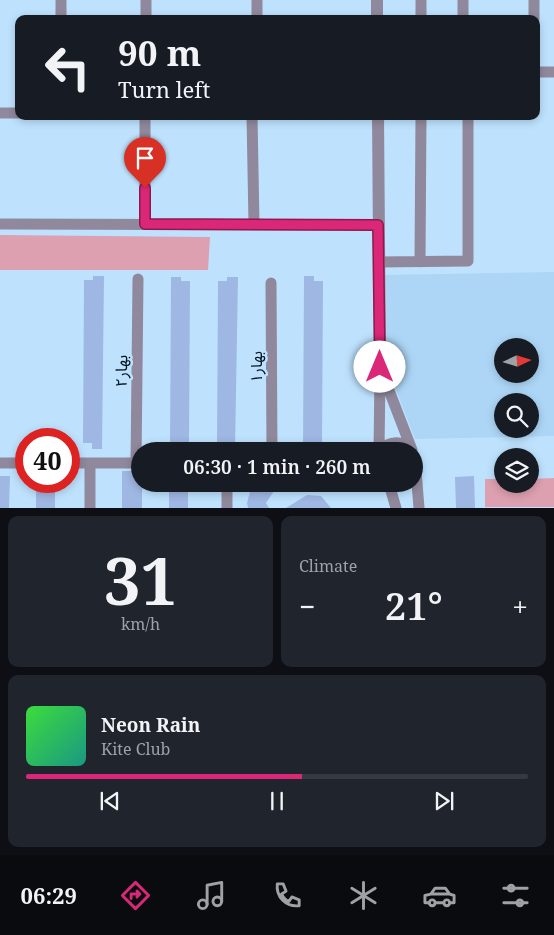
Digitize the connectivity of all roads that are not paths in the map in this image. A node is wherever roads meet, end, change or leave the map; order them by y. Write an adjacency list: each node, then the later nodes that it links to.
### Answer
1 (61, 0): 8 (street)
2 (146, 0): 9 (street)
3 (257, 0): 10 (street)
4 (377, 0): 11 (street)
5 (421, 0): 12 (street)
6 (463, 0): 13 (street)
7 (534, 0): 14 (street)
8 (61, 15)
9 (146, 15)
10 (257, 15)
11 (377, 15)
12 (421, 15)
13 (463, 15)
14 (534, 15)
15 (540, 72): 16 (street)
16 (554, 72)
17 (0, 113): 18 (street)
18 (15, 113)
19 (145, 120): 25 (street)
20 (252, 120): 26 (street)
21 (378, 120): 27 (street)
22 (421, 120): 29 (street)
23 (468, 120): 29 (street)
24 (0, 224): 25 (street)
25 (145, 224): 26 (street)
26 (254, 224): 27 (street)
27 (378, 225): 28 (street)
28 (379, 262): 29 (street); 32 (street)
29 (420, 262)
30 (138, 279): 33 (street, بهار۲)
31 (272, 283): 34 (street, بهار۱)
32 (380, 367): 35 (street); 36 (street)
33 (138, 442)
34 (272, 442)
35 (380, 442)
36 (409, 442)
37 (0, 463): 38 (street)
38 (15, 463)
39 (80, 463): 40 (street)
40 (90, 463): 41 (street); 45 (street)
41 (131, 463)
42 (227, 492): 46 (street)
43 (391, 492): 47 (street)
44 (417, 492): 48 (street)
45 (90, 508)
46 (227, 508)
47 (396, 508)
48 (419, 508)

